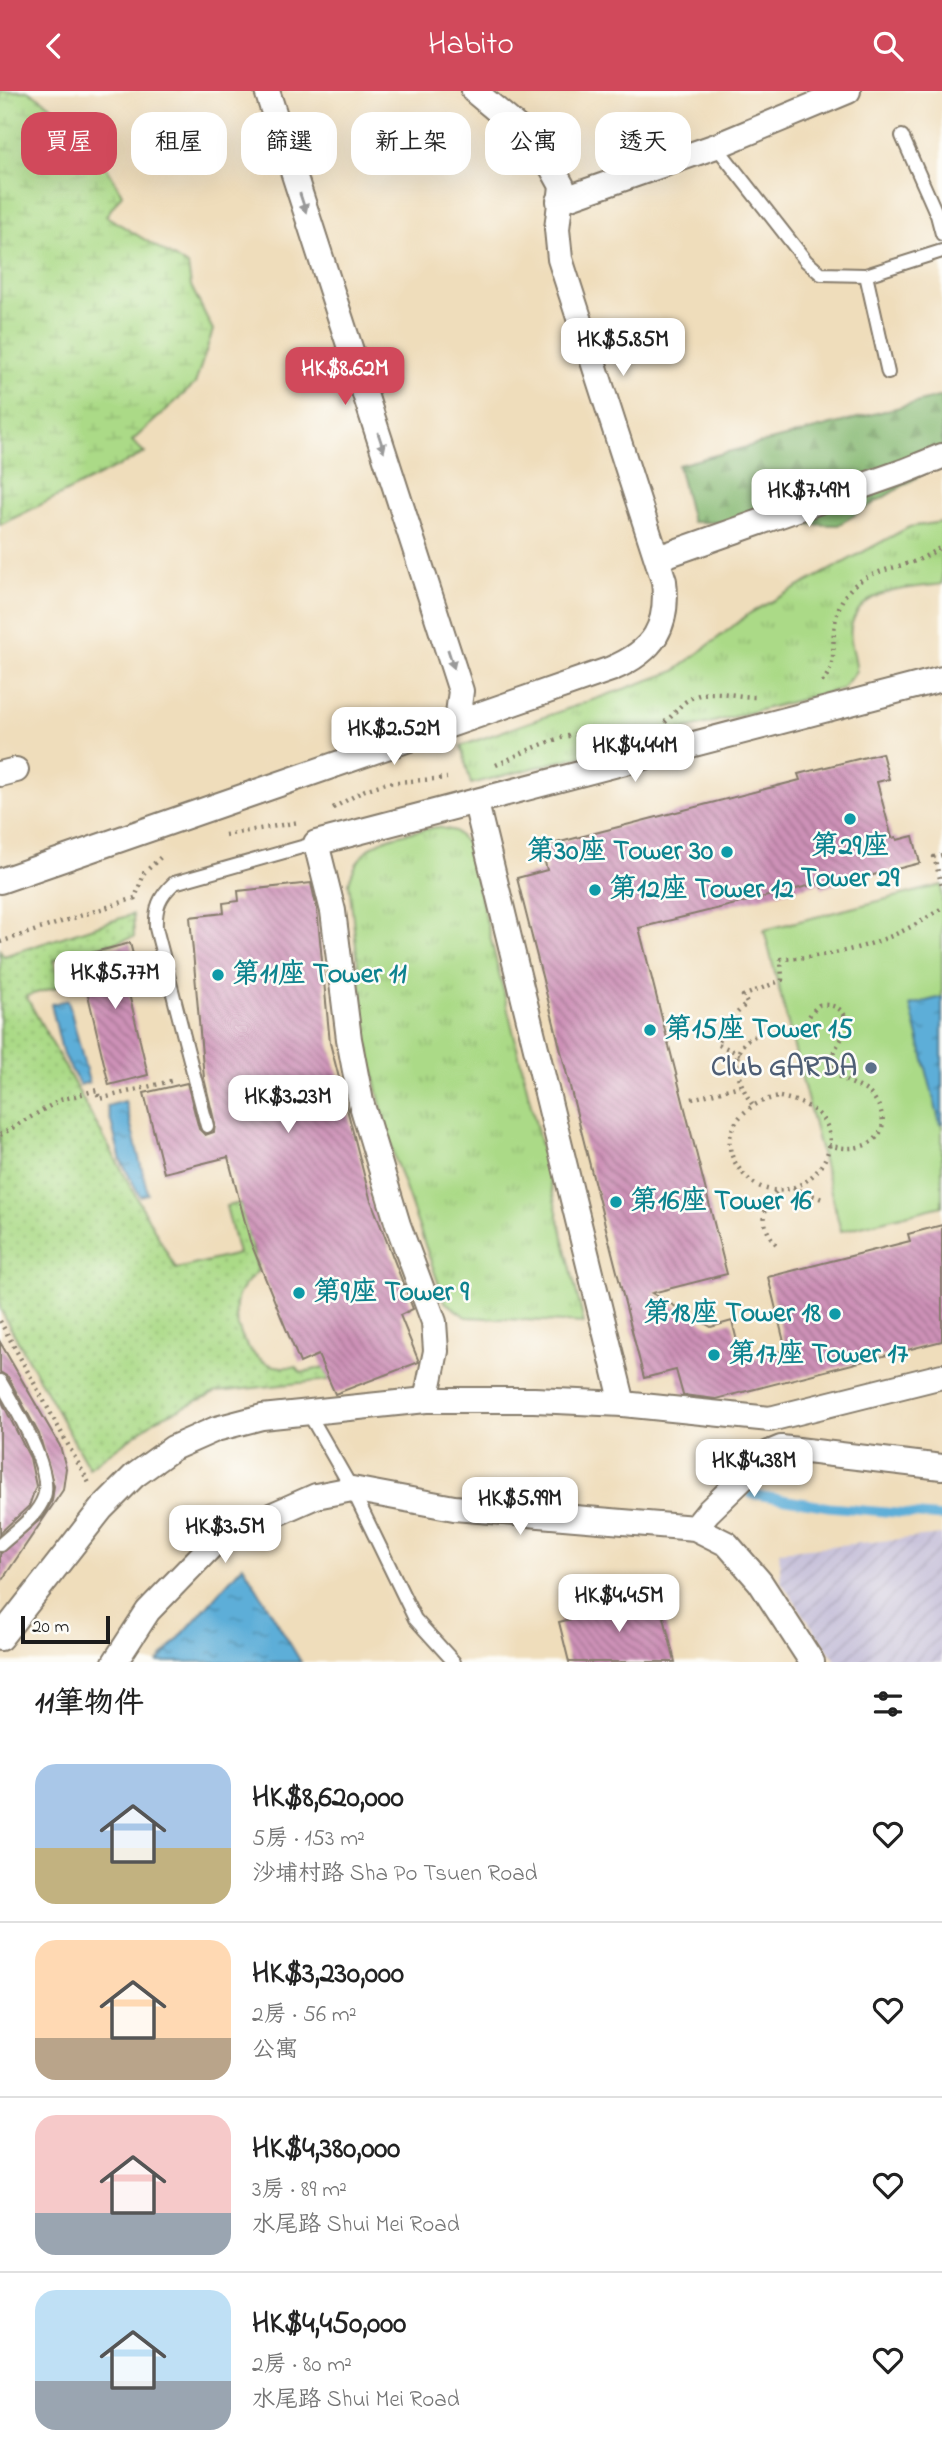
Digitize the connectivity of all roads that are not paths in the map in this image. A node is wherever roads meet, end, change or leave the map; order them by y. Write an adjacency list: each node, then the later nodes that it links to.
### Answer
1 (267, 91): 15 (street, one-way to 15)
2 (474, 91): 6 (street)
3 (848, 91): 5 (street)
4 (902, 136): 7 (lane)
5 (716, 146): 6 (street); 10 (lane)
6 (559, 201): 13 (street)
7 (940, 214): 8 (lane)
8 (942, 234)
9 (942, 251): 10 (lane)
10 (866, 275): 11 (lane)
11 (888, 373)
12 (942, 456): 13 (street)
13 (658, 558): 15 (street)
14 (942, 679): 16 (street)
15 (457, 721): 18 (street)
16 (475, 803): 17 (street); 23 (street)
17 (316, 843): 19 (lane); 22 (street)
18 (0, 881)
19 (207, 1126)
20 (942, 1376): 23 (street)
21 (0, 1381): 28 (lane)
22 (426, 1400): 23 (street); 24 (street)
23 (622, 1404)
24 (309, 1414): 26 (lane); 29 (street)
25 (942, 1467): 27 (street)
26 (352, 1489): 27 (street); 30 (street); 31 (lane)
27 (702, 1520): 32 (street)
28 (0, 1545)
29 (0, 1638)
30 (116, 1662)
31 (454, 1662)
32 (812, 1662)

